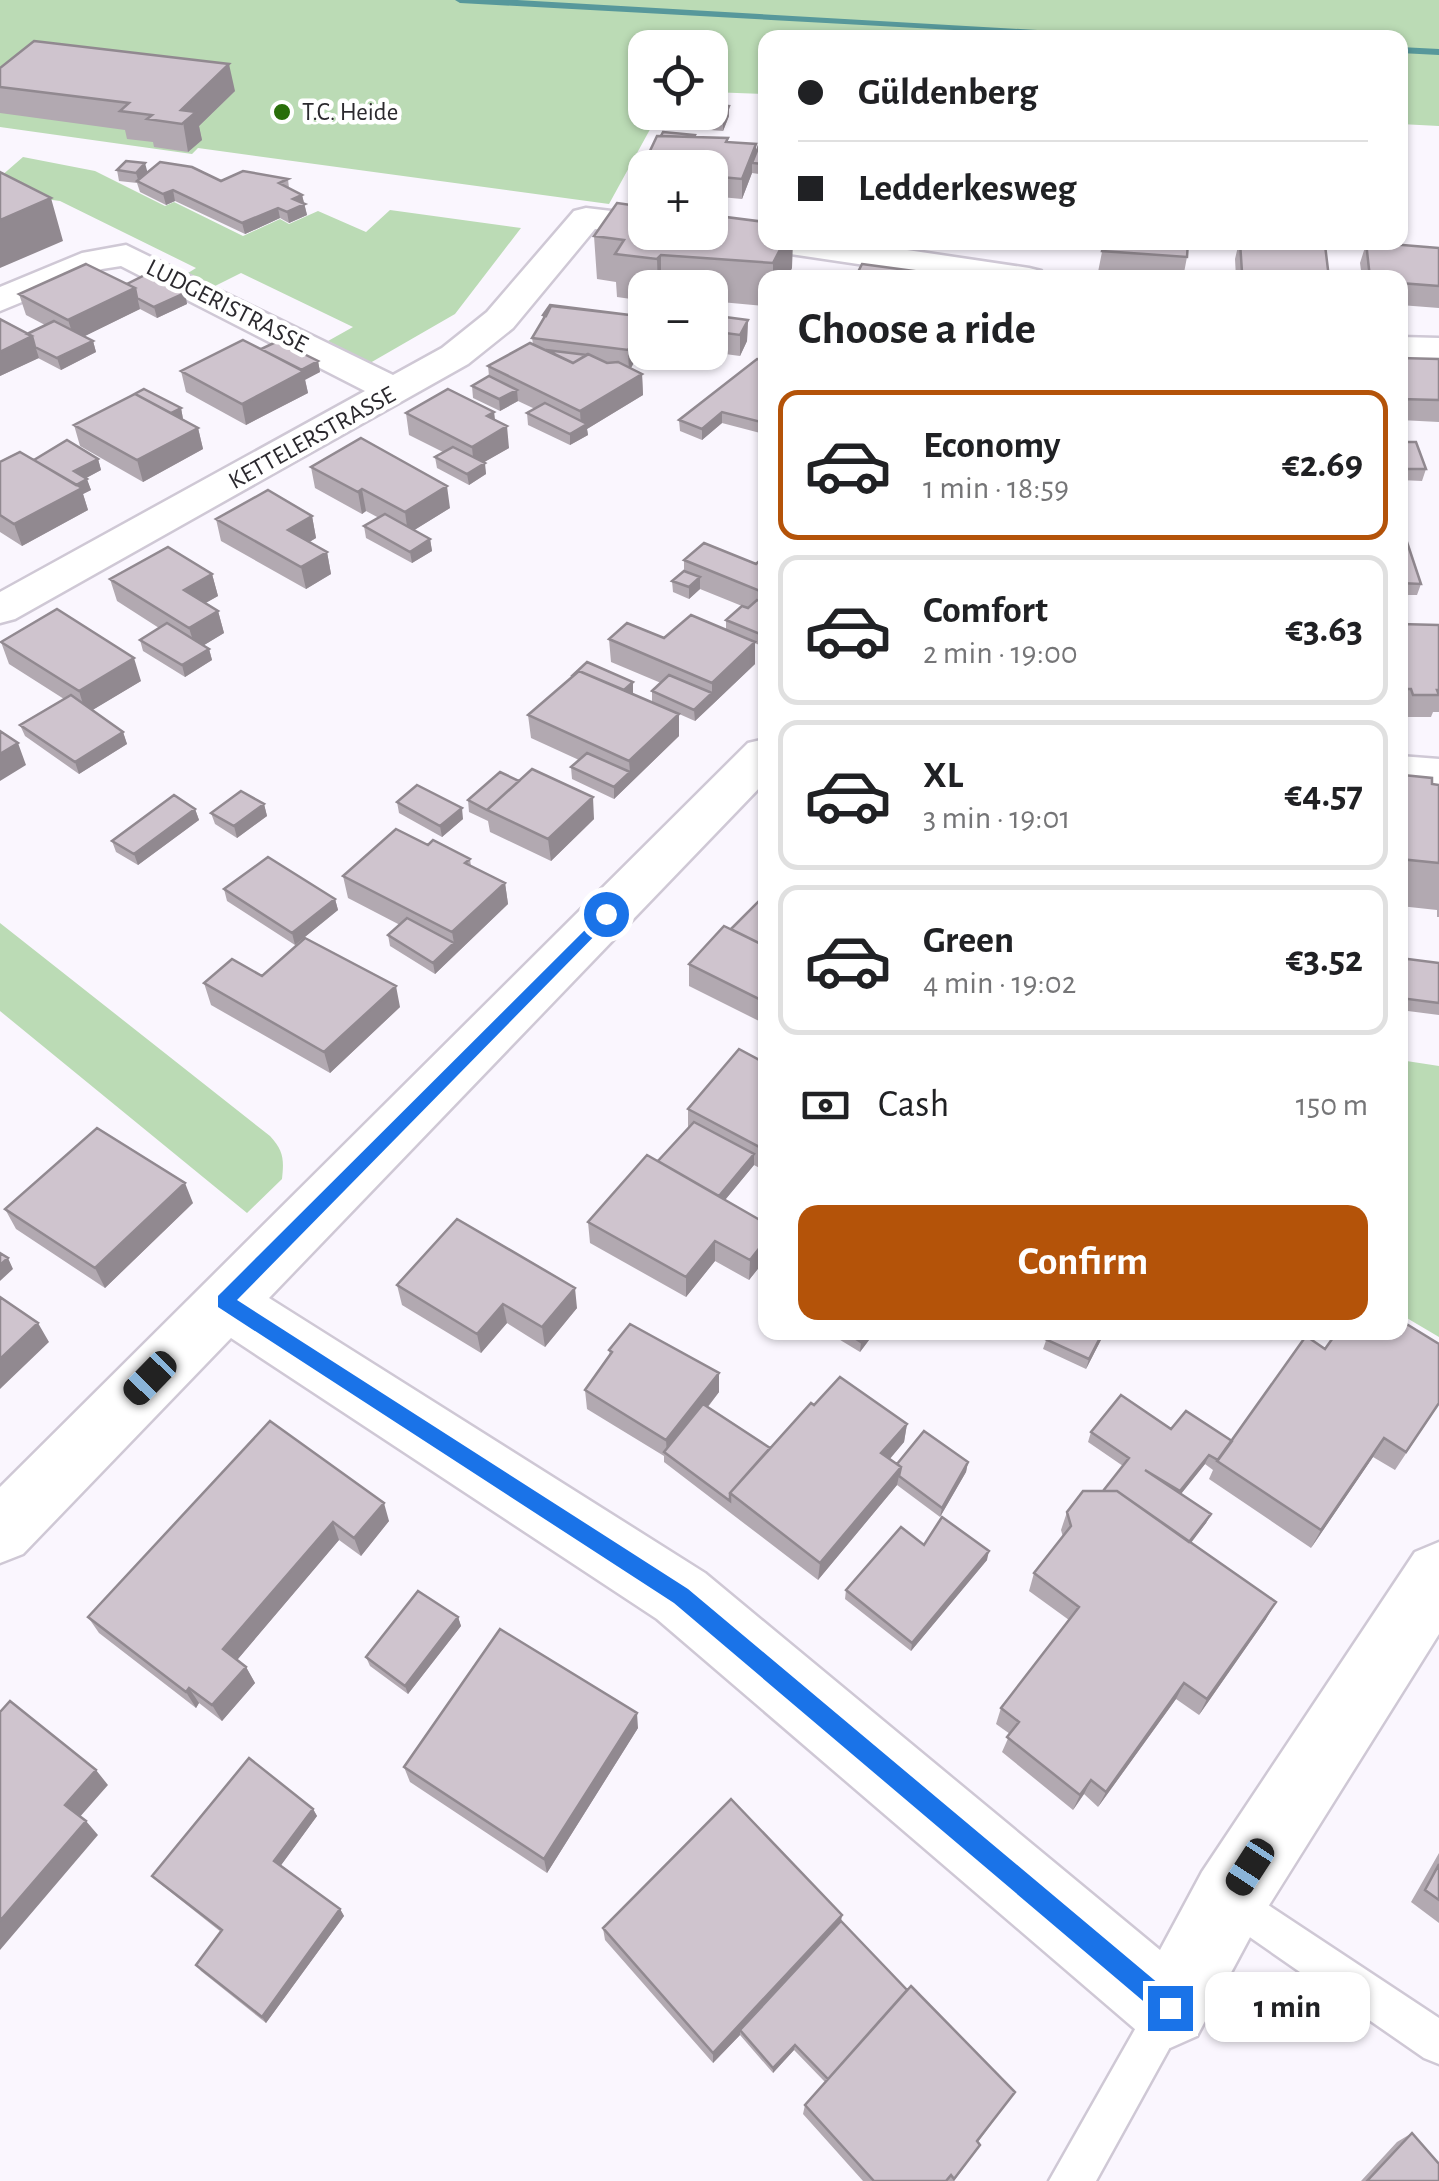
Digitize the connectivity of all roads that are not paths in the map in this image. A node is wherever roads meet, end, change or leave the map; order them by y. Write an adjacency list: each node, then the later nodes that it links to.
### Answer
1 (628, 223): 7 (street, KETTELERSTRASSE)
2 (828, 250): 3 (street)
3 (971, 270)
4 (0, 300): 7 (street, LUDGERISTRASSE)
5 (1408, 348): 6 (street)
6 (1439, 348)
7 (395, 391): 8 (street, KETTELERSTRASSE)
8 (0, 610)
9 (758, 761): 12 (street)
10 (1408, 773): 11 (street)
11 (1439, 775)
12 (225, 1302): 13 (street); 16 (street)
13 (0, 1532)
14 (1439, 1574): 15 (street)
15 (1228, 1899): 16 (street); 17 (lane)
16 (1170, 2008): 18 (lane)
17 (1439, 2043)
18 (1072, 2181)

